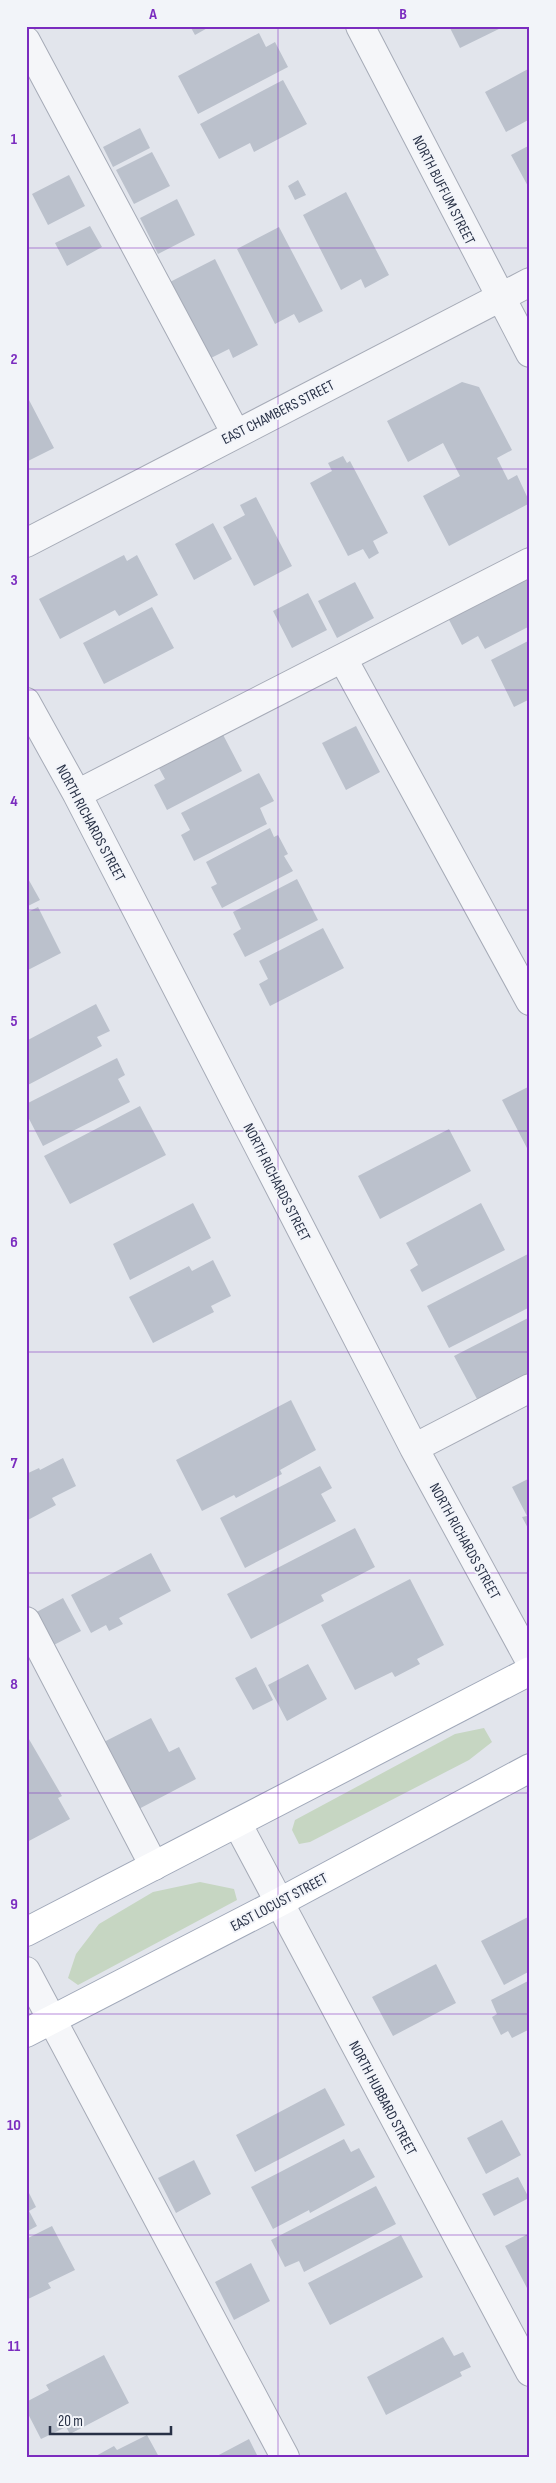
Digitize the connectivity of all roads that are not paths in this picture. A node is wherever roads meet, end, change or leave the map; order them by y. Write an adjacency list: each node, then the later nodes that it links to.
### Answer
1 (360, 26): 4 (street, NORTH BUFFUM STREET)
2 (26, 41): 6 (street)
3 (530, 282): 4 (street, EAST CHAMBERS STREET)
4 (500, 297): 5 (street, NORTH BUFFUM STREET); 6 (street, EAST CHAMBERS STREET)
5 (530, 353)
6 (236, 434): 7 (street, EAST CHAMBERS STREET)
7 (26, 543)
8 (530, 562): 9 (street)
9 (343, 659): 11 (street); 12 (street)
10 (26, 702): 11 (street, NORTH RICHARDS STREET)
11 (77, 794): 14 (street, NORTH RICHARDS STREET)
12 (530, 1001)
13 (530, 1388): 14 (street)
14 (414, 1448): 16 (street, NORTH RICHARDS STREET)
15 (26, 1621): 20 (street)
16 (530, 1661)
17 (530, 1671): 19 (main road)
18 (530, 1768): 21 (main road, EAST LOCUST STREET)
19 (237, 1823): 20 (main road); 21 (street, NORTH HUBBARD STREET)
20 (154, 1866): 22 (main road)
21 (278, 1903): 24 (main road, EAST LOCUST STREET); 26 (street, NORTH HUBBARD STREET)
22 (26, 1932)
23 (26, 1970): 24 (street)
24 (51, 2020): 25 (main road, EAST LOCUST STREET); 27 (street)
25 (26, 2033)
26 (530, 2372)
27 (284, 2457)

